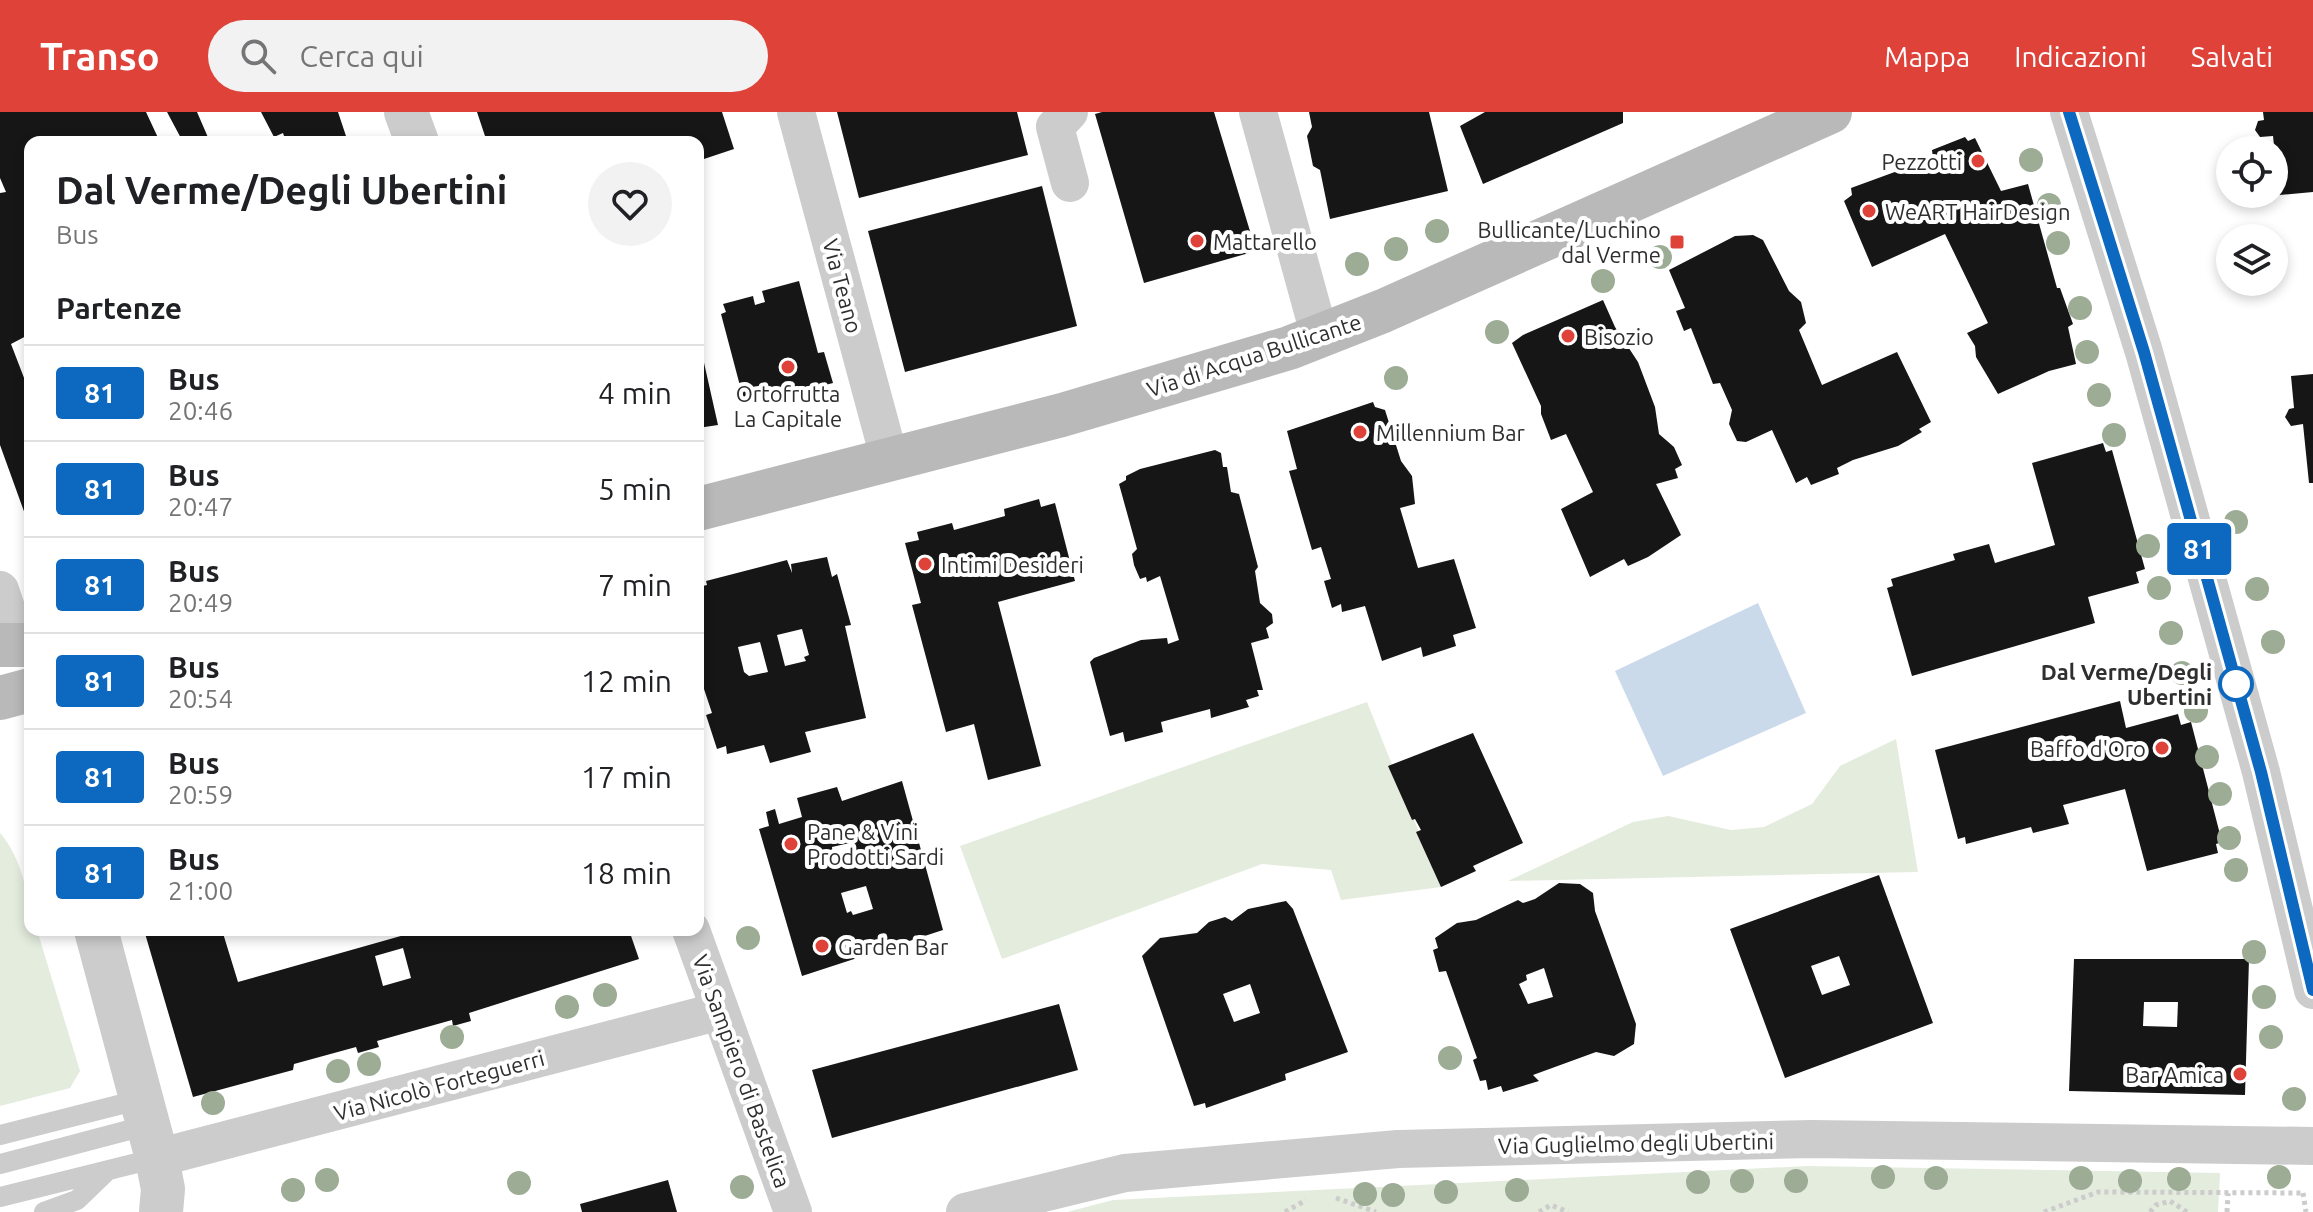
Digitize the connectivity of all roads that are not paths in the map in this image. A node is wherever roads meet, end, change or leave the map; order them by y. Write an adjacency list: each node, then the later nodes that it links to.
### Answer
1 (406, 112): 7 (street)
2 (796, 112): 10 (street, Via Teano)
3 (1069, 112): 8 (street)
4 (1258, 112): 9 (street)
5 (1830, 112): 9 (main road, Via di Acqua Bullicante)
6 (2069, 112): 18 (street)
7 (415, 136)
8 (1070, 183)
9 (1320, 337): 10 (main road, Via di Acqua Bullicante)
10 (890, 461): 11 (main road, Via di Acqua Bullicante)
11 (704, 508)
12 (0, 590): 13 (street)
13 (16, 645)
14 (24, 692): 15 (main road)
15 (0, 698)
16 (98, 936): 20 (street)
17 (693, 936): 19 (street, Via Sampiero di Bastelica)
18 (2313, 990)
19 (720, 1011): 20 (street, Via Nicolò Forteguerri); 28 (street, Via Sampiero di Bastelica)
20 (149, 1127): 21 (lane); 23 (lane); 24 (lane); 27 (street)
21 (0, 1135)
22 (2313, 1146): 29 (street, Via Guglielmo degli Ubertini)
23 (0, 1164)
24 (108, 1171): 25 (lane); 26 (lane)
25 (0, 1197)
26 (44, 1212)
27 (161, 1212)
28 (793, 1212)
29 (965, 1212)

